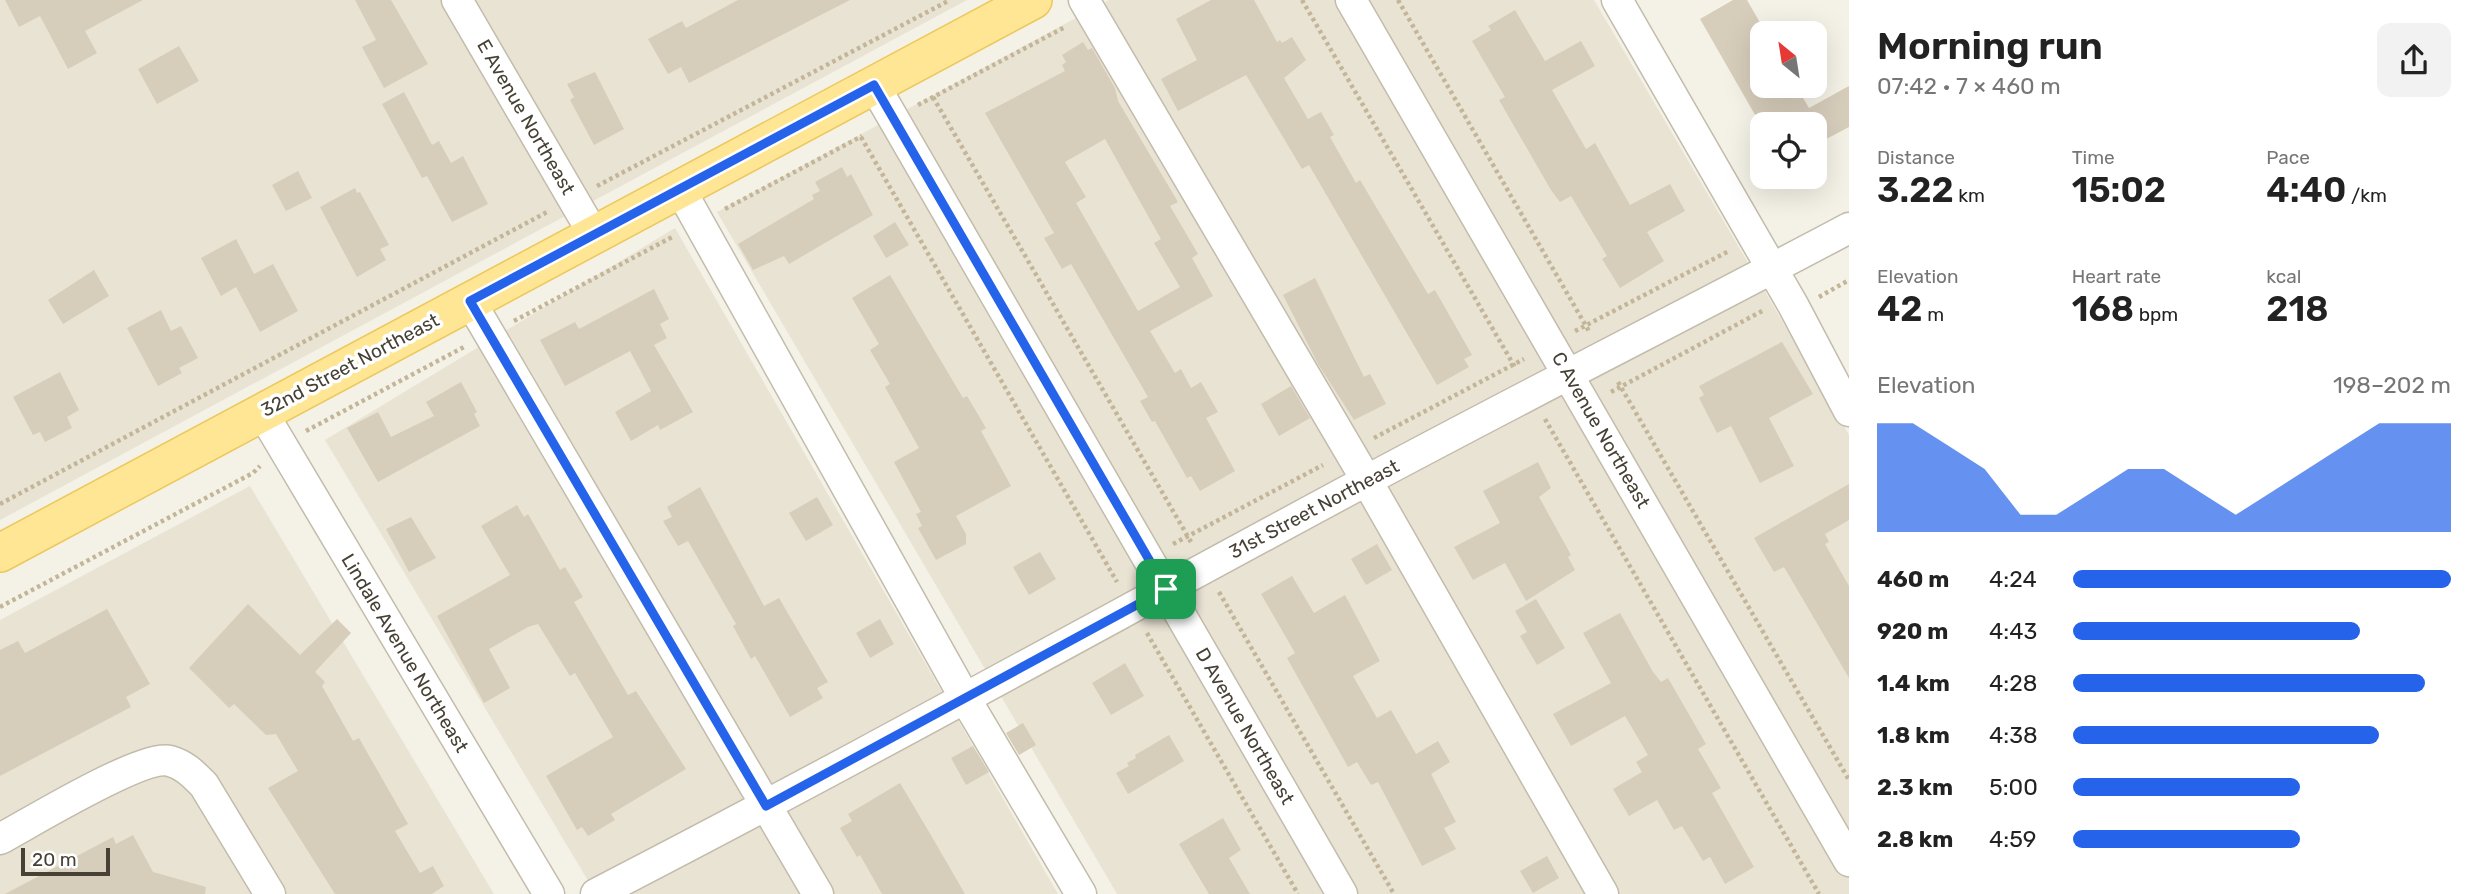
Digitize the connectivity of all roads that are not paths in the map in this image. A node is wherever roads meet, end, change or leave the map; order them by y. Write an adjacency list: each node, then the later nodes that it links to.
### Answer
1 (457, 0): 9 (street, E Avenue Northeast)
2 (1033, 0): 6 (main road, 32nd Street Northeast)
3 (1351, 0): 12 (street, C Avenue Northeast)
4 (1617, 0): 10 (street)
5 (1087, 7): 15 (street)
6 (874, 85): 7 (main road, 32nd Street Northeast); 17 (street, D Avenue Northeast)
7 (680, 189): 9 (main road, 32nd Street Northeast); 18 (street)
8 (1849, 228): 10 (street, 31st Street Northeast)
9 (594, 235): 11 (main road, 32nd Street Northeast)
10 (1772, 269): 12 (street, 31st Street Northeast); 13 (street)
11 (470, 301): 14 (main road, 32nd Street Northeast); 19 (street)
12 (1569, 375): 15 (street, 31st Street Northeast); 21 (street, C Avenue Northeast)
13 (1849, 411)
14 (262, 412): 16 (main road, 32nd Street Northeast); 23 (street, Lindale Avenue Northeast)
15 (1367, 481): 17 (street, 31st Street Northeast); 28 (street)
16 (0, 553)
17 (1166, 589): 18 (street, 31st Street Northeast); 27 (street, D Avenue Northeast)
18 (966, 700): 19 (street, 31st Street Northeast); 26 (street)
19 (766, 806): 24 (street, 31st Street Northeast); 25 (street)
20 (0, 839): 22 (street)
21 (1849, 861)
22 (270, 894)
23 (548, 894)
24 (596, 894)
25 (818, 894)
26 (1081, 894)
27 (1342, 894)
28 (1603, 894)

